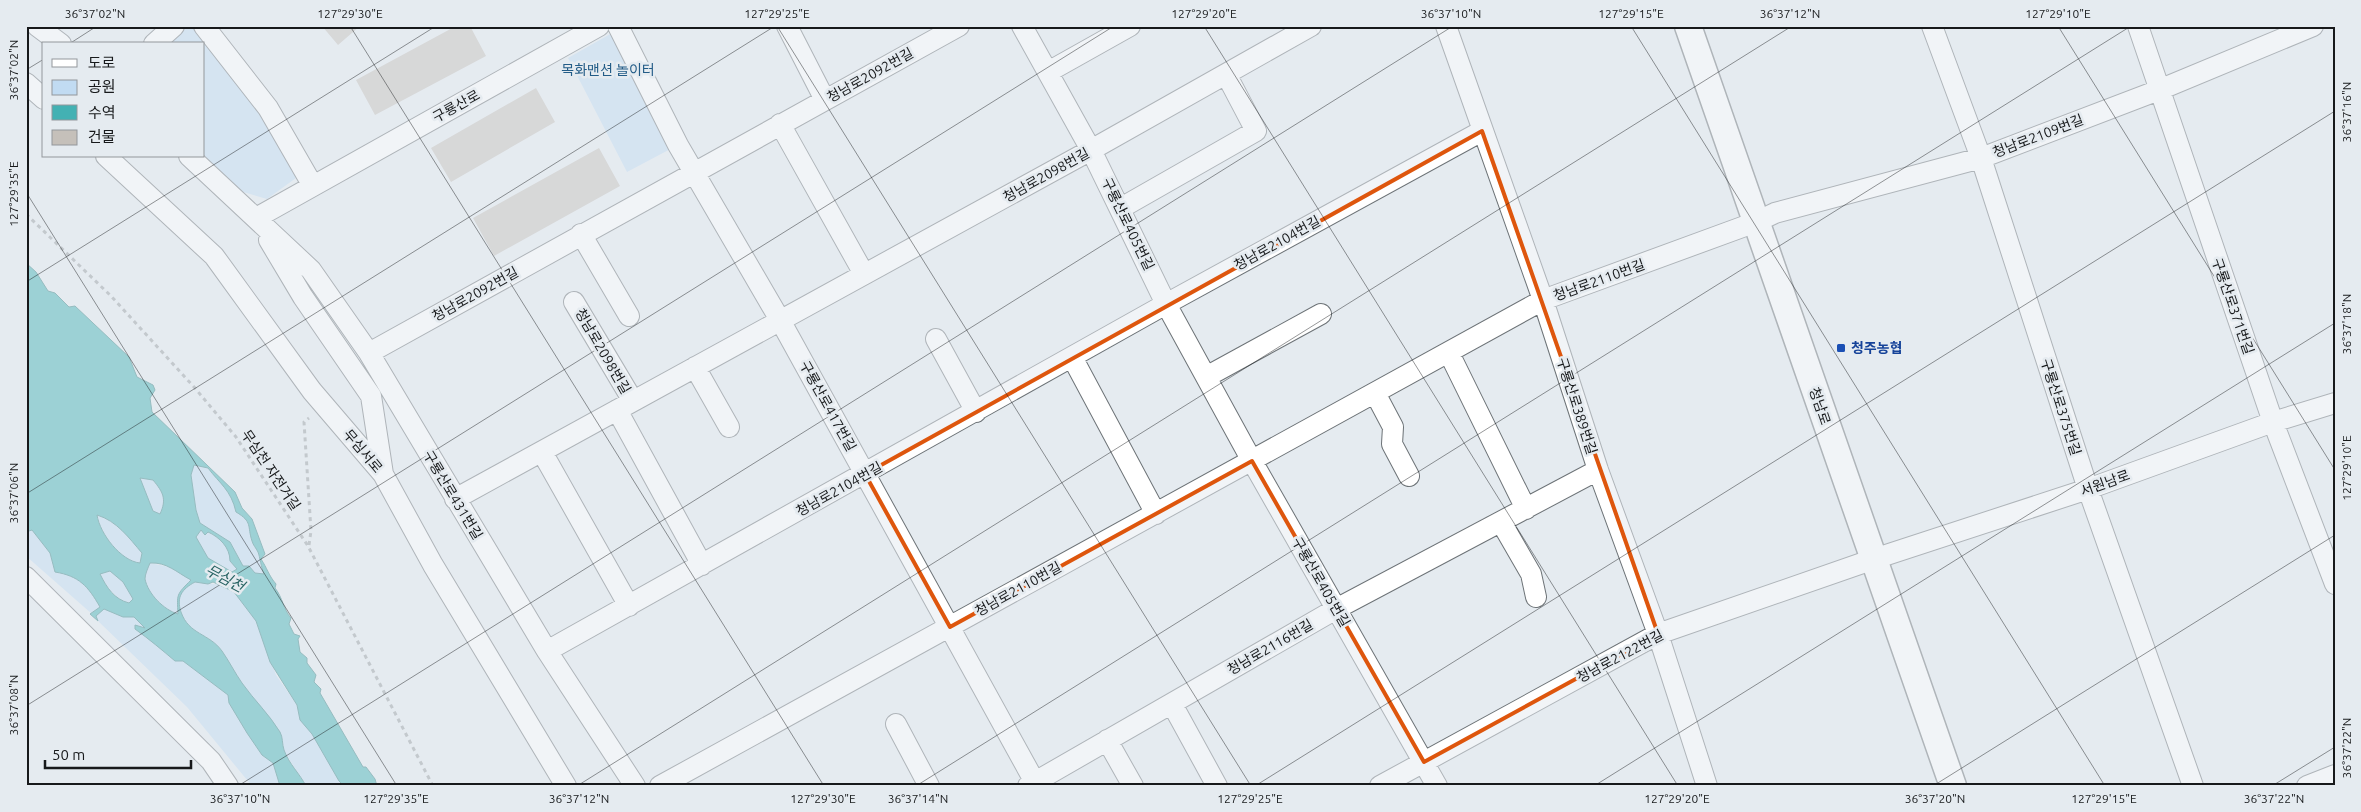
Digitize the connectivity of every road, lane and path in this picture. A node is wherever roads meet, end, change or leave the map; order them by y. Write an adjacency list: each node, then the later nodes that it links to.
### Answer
1 (37, 26): 16 (street)
2 (174, 26): 17 (street)
3 (204, 26): 34 (street)
4 (599, 26): 34 (street, 구룡산로)
5 (618, 26): 33 (street, 구룡산로417번길)
6 (786, 26): 25 (street)
7 (959, 26): 25 (street, 청남로2092번길)
8 (1022, 26): 18 (street, 구룡산로405번길)
9 (1130, 26): 18 (street)
10 (1311, 26): 20 (street, 청남로2098번길)
11 (1446, 26): 27 (street, 구룡산로389번길)
12 (1688, 26): 38 (main road, 청남로)
13 (1932, 26): 32 (street, 구룡산로375번길)
14 (2138, 26): 23 (street, 구룡산로371번길)
15 (2313, 26): 23 (street, 청남로2109번길)
16 (58, 42)
17 (156, 42)
18 (1048, 72): 28 (street, 구룡산로405번길)
19 (26, 73): 21 (street)
20 (1226, 74): 28 (street, 청남로2098번길); 35 (street)
21 (42, 80)
22 (26, 83): 24 (street)
23 (2159, 90): 32 (street, 청남로2109번길); 58 (street, 구룡산로371번길)
24 (42, 97)
25 (824, 100): 26 (street, 청남로2092번길)
26 (780, 124): 33 (street, 청남로2092번길); 40 (street)
27 (1482, 131): 41 (street, 구룡산로389번길); 43 (street, 청남로2104번길)
28 (1091, 150): 35 (street, 구룡산로405번길); 40 (street, 청남로2098번길)
29 (108, 158): 56 (street, 무심서로)
30 (179, 158): 37 (street)
31 (191, 158): 37 (street)
32 (1981, 158): 38 (street, 청남로2109번길); 66 (street, 구룡산로375번길)
33 (694, 171): 39 (street, 청남로2092번길); 46 (street, 구룡산로417번길)
34 (313, 186): 37 (street, 구룡산로)
35 (1121, 208): 43 (street, 구룡산로405번길)
36 (26, 214): 71 (path, 무심천 자전거길)
37 (256, 218): 49 (street, 구룡산로431번길); 63 (street)
38 (1756, 222): 41 (street, 청남로2110번길); 72 (main road, 청남로)
39 (581, 234): 45 (street); 49 (street, 청남로2092번길)
40 (864, 274): 46 (street, 청남로2098번길)
41 (1543, 300): 48 (street, 청남로2110번길); 62 (street, 구룡산로389번길)
42 (574, 302): 55 (street, 청남로2098번길)
43 (1166, 304): 50 (street, 청남로2104번길); 52 (street, 구룡산로405번길)
44 (1320, 314): 52 (street)
45 (629, 316)
46 (780, 320): 51 (street, 청남로2098번길); 64 (street, 구룡산로417번길)
47 (936, 340): 57 (street)
48 (1449, 352): 53 (street, 청남로2110번길); 68 (street)
49 (369, 353): 67 (street, 구룡산로431번길)
50 (1072, 357): 57 (street, 청남로2104번길); 69 (street)
51 (695, 367): 55 (street, 청남로2098번길); 59 (street)
52 (1206, 377): 61 (street, 구룡산로405번길)
53 (1376, 393): 61 (street, 청남로2110번길); 65 (street)
54 (2335, 403): 58 (street, 서원남로)
55 (625, 406): 60 (street, 청남로2098번길); 73 (street, 청남로2098번길)
56 (326, 407): 63 (street, 무심서로); 71 (path)
57 (976, 412): 64 (street, 청남로2104번길)
58 (2273, 422): 66 (street, 서원남로); 75 (street, 구룡산로371번길)
59 (729, 427)
60 (542, 452): 67 (street, 청남로2098번길); 77 (street)
61 (1252, 461): 69 (street, 청남로2110번길); 78 (street, 구룡산로405번길)
62 (1598, 470): 68 (street, 청남로2116번길); 80 (street, 구룡산로389번길)
63 (383, 474): 90 (street, 무심서로)
64 (865, 474): 73 (street, 청남로2104번길); 79 (street, 구룡산로417번길)
65 (1409, 476)
66 (2088, 489): 72 (street, 서원남로); 100 (street, 구룡산로375번길)
67 (455, 499): 81 (street, 구룡산로431번길)
68 (1526, 509): 70 (street, 청남로2116번길)
69 (1156, 514): 79 (street, 청남로2110번길)
70 (1501, 522): 76 (street); 78 (street, 청남로2116번길)
71 (308, 546): 89 (path, 무심천 자전거길)
72 (1874, 559): 80 (street, 청남로2122번길); 99 (main road, 청남로)
73 (702, 565): 77 (street, 청남로2104번길)
74 (26, 578): 88 (street)
75 (2335, 584)
76 (1536, 597)
77 (629, 606): 81 (street, 청남로2104번길)
78 (1336, 610): 82 (street, 청남로2116번길); 85 (street, 구룡산로405번길)
79 (950, 627): 87 (street, 구룡산로417번길); 92 (street, 청남로2110번길)
80 (1658, 634): 85 (street, 청남로2122번길); 98 (street, 구룡산로389번길)
81 (547, 651): 91 (street, 구룡산로431번길)
82 (1172, 704): 84 (street, 청남로2116번길); 95 (street)
83 (896, 724): 93 (street)
84 (1108, 740): 87 (street, 청남로2116번길); 94 (street)
85 (1424, 762): 96 (street, 청남로2122번길); 97 (street, 구룡산로405번길)
86 (2335, 775): 101 (street)
87 (1033, 784)
88 (228, 786)
89 (433, 786)
90 (566, 786)
91 (635, 786)
92 (660, 786)
93 (929, 786)
94 (1133, 786)
95 (1217, 786)
96 (1380, 786)
97 (1437, 786)
98 (1707, 786)
99 (1953, 786)
100 (2193, 786)
101 (2307, 786)

